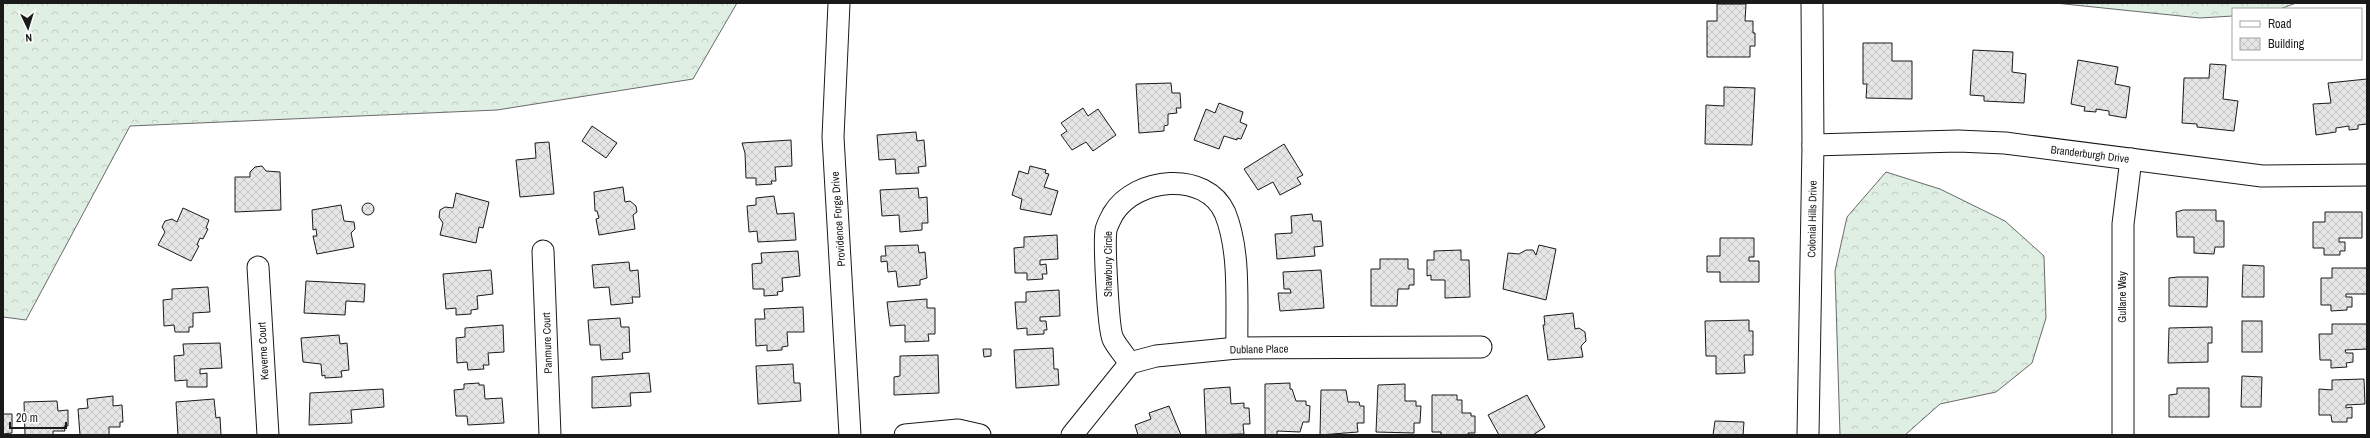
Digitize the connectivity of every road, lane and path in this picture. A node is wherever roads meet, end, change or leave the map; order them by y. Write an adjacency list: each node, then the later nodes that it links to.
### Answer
1 (839, 3): 13 (street, Providence Forge Drive)
2 (1812, 3): 3 (street, Colonial Hills Drive)
3 (1813, 145): 4 (street, Branderburgh Drive); 17 (street, Colonial Hills Drive)
4 (2131, 159): 5 (street, Branderburgh Drive); 18 (street, Gullane Way)
5 (2367, 175)
6 (544, 251): 12 (street, Panmure Court)
7 (258, 267): 11 (street, Keverne Court)
8 (1481, 347): 9 (street, Dublane Place)
9 (1237, 348): 10 (street, Dublane Place); 10 (street, Shawbury Circle)
10 (1130, 363): 16 (street)
11 (268, 435)
12 (550, 435)
13 (850, 435)
14 (905, 435): 15 (street)
15 (980, 435)
16 (1072, 435)
17 (1808, 435)
18 (2123, 435)

